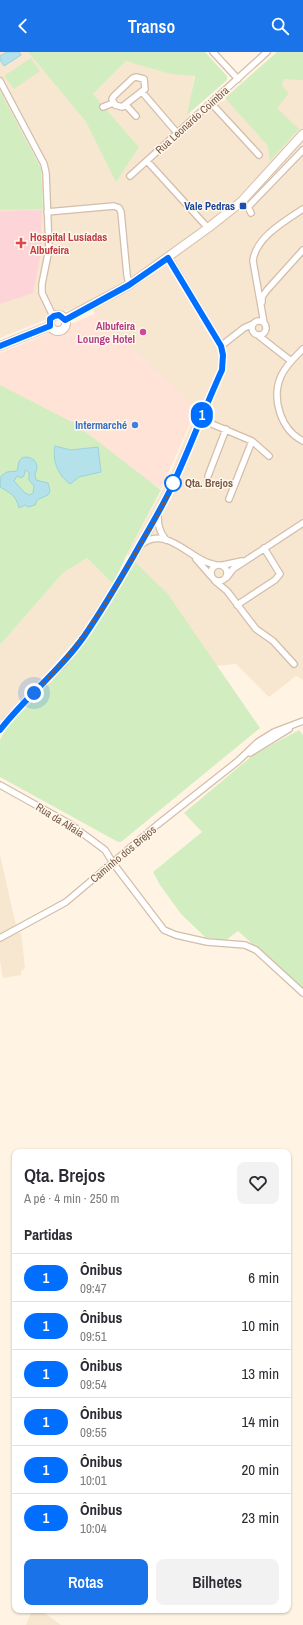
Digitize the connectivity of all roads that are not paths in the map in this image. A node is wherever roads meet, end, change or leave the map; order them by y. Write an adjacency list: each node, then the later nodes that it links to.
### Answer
1 (213, 52): 3 (street)
2 (267, 52): 3 (street, Rua Leonardo Coimbra)
3 (238, 79): 7 (street, Rua Leonardo Coimbra)
4 (0, 81): 18 (street)
5 (142, 92): 6 (street); 8 (street); 11 (street)
6 (113, 103): 8 (street); 9 (street)
7 (211, 103): 11 (street, Rua Leonardo Coimbra); 14 (street)
8 (126, 105): 10 (street)
9 (103, 107)
10 (136, 116)
11 (178, 134): 15 (street, Rua Leonardo Coimbra)
12 (303, 134): 20 (main road)
13 (303, 150): 19 (street)
14 (259, 155)
15 (147, 161): 16 (street, Rua Leonardo Coimbra); 20 (street, Rua Leonardo Coimbra)
16 (130, 176)
17 (303, 209): 24 (street)
18 (47, 212): 23 (street); 27 (street)
19 (251, 213)
20 (208, 228): 22 (main road)
21 (303, 250): 25 (street)
22 (168, 258): 23 (main road); 36 (street)
23 (129, 285): 28 (main road)
24 (258, 287): 25 (street); 26 (street)
25 (268, 288): 26 (street)
26 (261, 307): 29 (street)
27 (54, 316): 28 (main road); 30 (main road)
28 (65, 320): 30 (main road)
29 (258, 323): 31 (street); 32 (street); 33 (street)
30 (50, 326): 35 (main road)
31 (244, 328): 33 (street); 36 (street)
32 (266, 330): 33 (street); 34 (street)
33 (256, 335): 34 (street)
34 (272, 345): 38 (street)
35 (0, 346)
36 (221, 346): 39 (street)
37 (303, 349): 38 (street)
38 (291, 361): 42 (street)
39 (200, 419): 40 (street); 46 (street)
40 (226, 429): 41 (street); 44 (street)
41 (252, 441): 43 (street); 45 (street)
42 (303, 441)
43 (269, 456)
44 (208, 476)
45 (229, 499)
46 (158, 513): 48 (street); 49 (street)
47 (303, 523): 51 (street)
48 (149, 530): 49 (street); 50 (street)
49 (159, 536): 50 (street); 52 (street)
50 (139, 546): 61 (street)
51 (264, 548): 53 (street); 58 (street)
52 (187, 551): 54 (street); 57 (street)
53 (246, 560): 55 (street); 56 (street)
54 (216, 565): 55 (street); 57 (street)
55 (223, 565): 56 (street)
56 (227, 577): 57 (street)
57 (213, 578): 58 (street)
58 (236, 605): 59 (street)
59 (294, 664)
60 (302, 722): 63 (street, Caminho dos Brejos)
61 (0, 730)
62 (0, 785): 63 (street, Rua da Alfaia)
63 (113, 863): 64 (street, Caminho dos Brejos); 65 (street, Rua da Alfaia)
64 (0, 938)
65 (303, 993)

